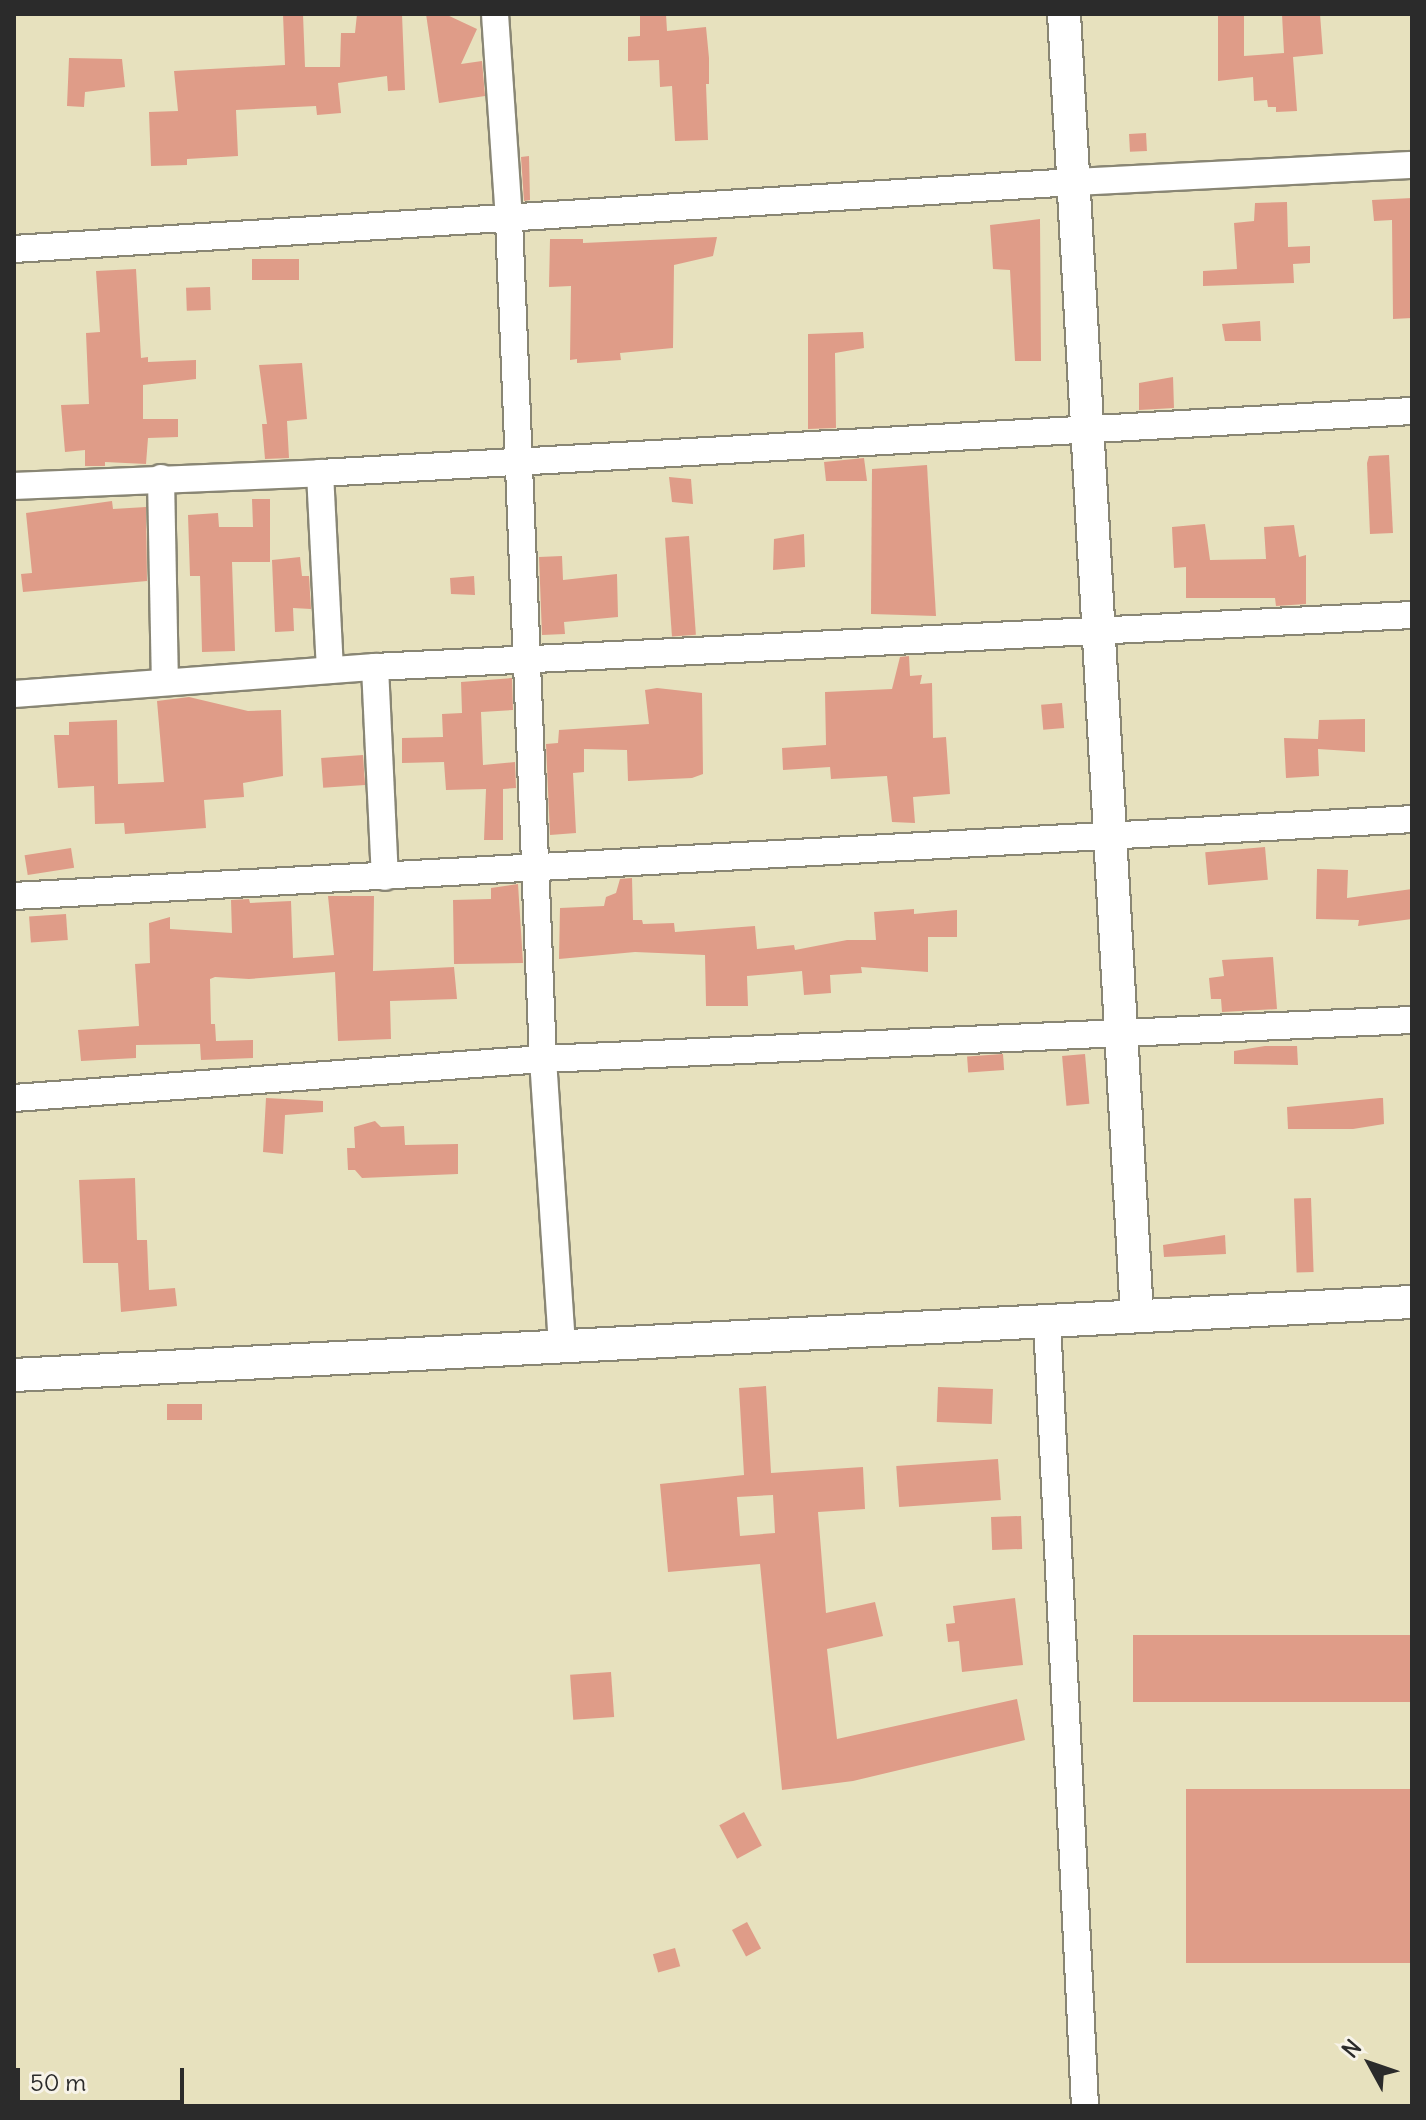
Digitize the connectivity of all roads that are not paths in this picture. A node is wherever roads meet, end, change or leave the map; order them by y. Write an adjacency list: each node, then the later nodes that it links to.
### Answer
1 (495, 14): 5 (street)
2 (1064, 14): 4 (street)
3 (1412, 165): 4 (street)
4 (1073, 182): 5 (street); 8 (street)
5 (509, 220): 6 (street); 9 (street)
6 (14, 249)
7 (1412, 411): 8 (street)
8 (1087, 429): 9 (street); 14 (street)
9 (517, 462): 10 (street); 15 (street)
10 (320, 473): 11 (street); 17 (street)
11 (161, 478): 12 (street); 18 (street)
12 (14, 486)
13 (1412, 615): 14 (street)
14 (1099, 628): 15 (street); 21 (street)
15 (524, 661): 16 (street); 22 (street)
16 (375, 667): 17 (street); 23 (street)
17 (330, 670): 18 (street)
18 (165, 682): 19 (street)
19 (14, 694)
20 (1412, 819): 21 (street)
21 (1110, 834): 22 (street); 26 (street)
22 (535, 868): 23 (street); 27 (street)
23 (385, 877): 24 (street)
24 (14, 896)
25 (1412, 1020): 26 (street)
26 (1121, 1032): 27 (street); 30 (street)
27 (543, 1059): 28 (street); 32 (street)
28 (14, 1098)
29 (1412, 1302): 30 (street)
30 (1137, 1316): 31 (street)
31 (1047, 1321): 32 (street); 35 (street)
32 (562, 1346): 34 (street)
33 (14, 1364): 34 (street)
34 (14, 1374)
35 (1085, 2106)

